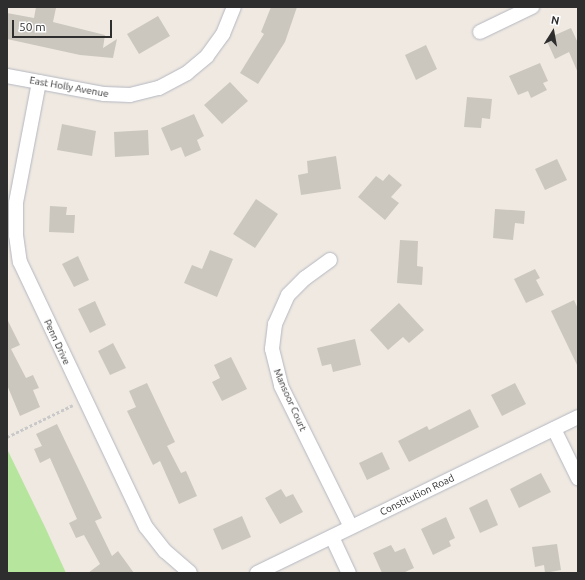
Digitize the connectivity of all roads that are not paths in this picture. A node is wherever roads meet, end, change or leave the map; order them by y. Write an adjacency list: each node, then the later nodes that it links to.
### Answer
1 (234, 7): 5 (street, East Holly Avenue)
2 (532, 7): 3 (street)
3 (480, 32)
4 (7, 76): 5 (street, East Holly Avenue)
5 (39, 82): 12 (street, Penn Drive)
6 (330, 260): 10 (street, Mansoor Court)
7 (578, 417): 8 (street, Constitution Road)
8 (554, 429): 9 (street); 10 (street, Constitution Road)
9 (578, 478)
10 (351, 528): 11 (street, Constitution Road)
11 (332, 537): 13 (street, Constitution Road); 14 (street)
12 (190, 573)
13 (257, 573)
14 (349, 573)

